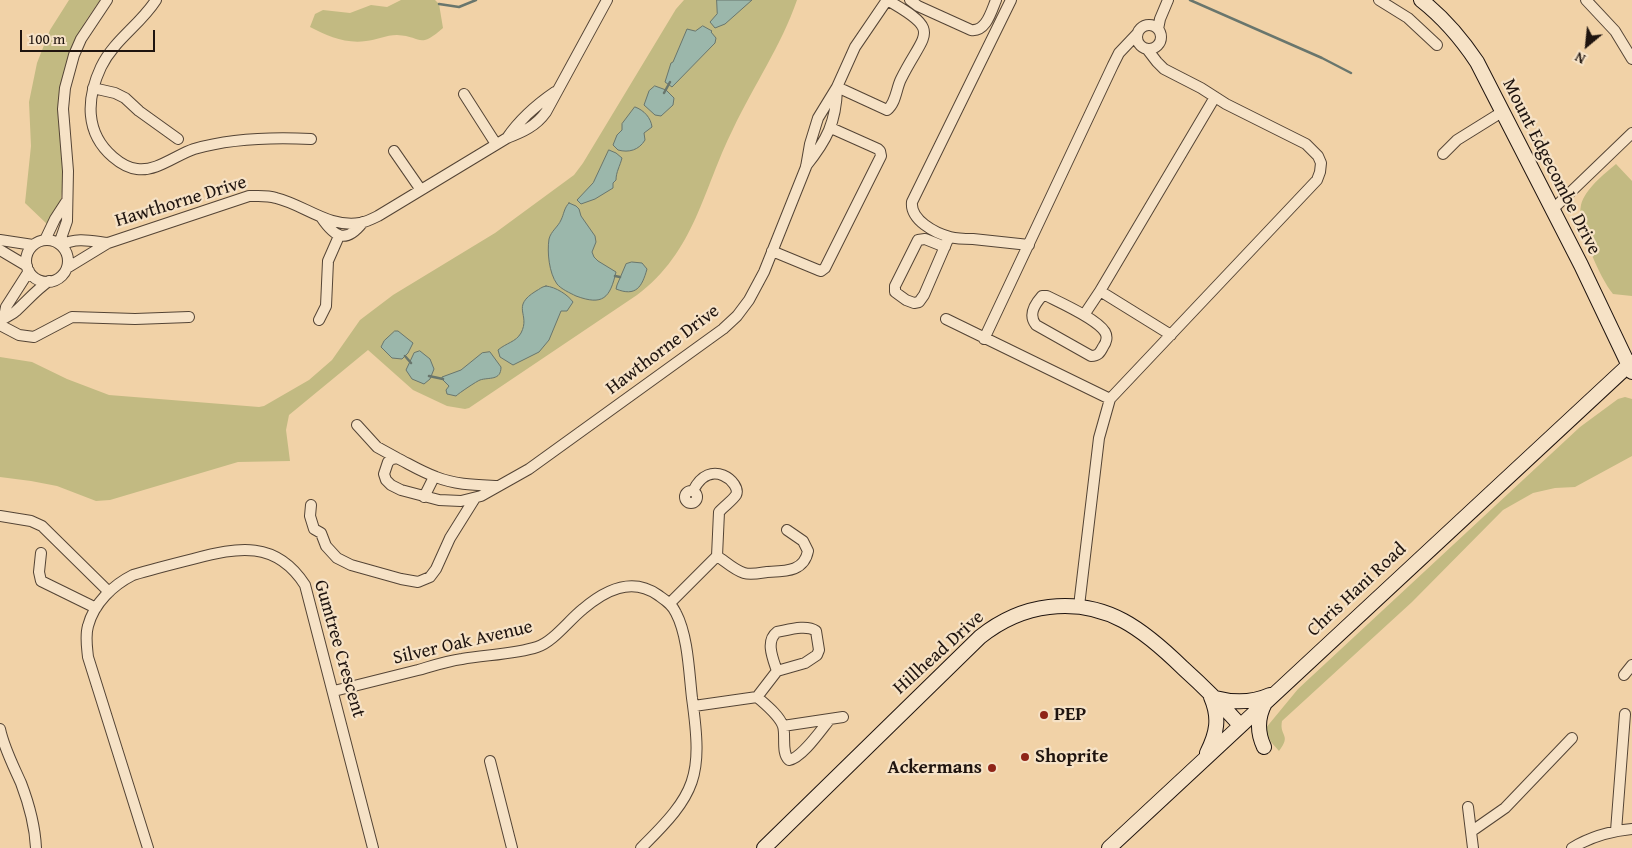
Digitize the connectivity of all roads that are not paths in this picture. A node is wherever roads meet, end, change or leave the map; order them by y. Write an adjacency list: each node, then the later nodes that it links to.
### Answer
1 (107, 0): 40 (street)
2 (156, 0): 18 (street)
3 (607, 0): 19 (street, Hawthorne Drive)
4 (887, 0): 17 (street, Hawthorne Drive); 17 (street)
5 (910, 0): 6 (street)
6 (996, 0)
7 (1011, 0): 47 (street)
8 (1163, 0): 13 (street)
9 (1168, 0): 13 (street)
10 (1379, 0): 15 (street)
11 (1421, 0): 25 (street, Mount Edgecombe Drive)
12 (1586, 0): 16 (street)
13 (1153, 27): 14 (street); 14 (street)
14 (1145, 44): 21 (street); 51 (street)
15 (1437, 45)
16 (1632, 59)
17 (838, 87): 24 (street, Hawthorne Drive); 26 (street, Hawthorne Drive)
18 (93, 88): 33 (street); 34 (street)
19 (558, 90): 22 (street, Hawthorne Drive); 23 (street, Hawthorne Drive)
20 (464, 94): 35 (street)
21 (1214, 97): 57 (street); 63 (street)
22 (537, 104): 23 (street); 27 (street, Hawthorne Drive)
23 (546, 112): 28 (street, Hawthorne Drive)
24 (821, 112): 26 (street); 29 (street, Hawthorne Drive)
25 (1502, 112): 37 (street); 41 (street, Mount Edgecombe Drive)
26 (834, 118): 30 (street, Hawthorne Drive)
27 (521, 120): 28 (street); 32 (street, Hawthorne Drive)
28 (529, 129): 32 (street, Hawthorne Drive)
29 (814, 131): 30 (street); 38 (street, Hawthorne Drive)
30 (829, 132): 38 (street, Hawthorne Drive); 53 (street)
31 (1632, 132): 41 (street)
32 (507, 138): 35 (street, Hawthorne Drive)
33 (178, 139)
34 (311, 139)
35 (496, 144): 39 (street, Hawthorne Drive)
36 (394, 151): 39 (street)
37 (1443, 154)
38 (806, 167): 53 (street, Hawthorne Drive)
39 (421, 190): 43 (street, Hawthorne Drive)
40 (66, 202): 46 (street); 49 (street)
41 (1552, 210): 65 (street, Mount Edgecombe Drive)
42 (321, 218): 43 (street, Hawthorne Drive); 44 (street); 48 (street, Hawthorne Drive)
43 (363, 222): 44 (street)
44 (339, 236): 61 (street)
45 (0, 240): 50 (street)
46 (45, 240): 49 (street); 50 (street)
47 (947, 242): 47 (street); 51 (street)
48 (108, 243): 49 (street, Hawthorne Drive); 54 (street, Hawthorne Drive)
49 (60, 244): 54 (street)
50 (33, 245): 55 (street)
51 (1029, 245): 64 (street)
52 (0, 250): 55 (street)
53 (772, 251): 70 (street, Hawthorne Drive)
54 (67, 268): 56 (street)
55 (28, 269): 56 (street); 62 (street)
56 (48, 281): 62 (street)
57 (1100, 291): 58 (street); 63 (street)
58 (1084, 315): 58 (street)
59 (190, 317): 62 (street)
60 (946, 319): 64 (street)
61 (318, 320)
62 (1, 321)
63 (1171, 335): 66 (street)
64 (984, 339): 66 (street)
65 (1631, 367): 89 (street, Chris Hani Road)
66 (1110, 399): 81 (street)
67 (357, 425): 68 (street)
68 (397, 458): 69 (street); 72 (street, Hawthorne Drive)
69 (434, 477): 70 (street); 72 (street)
70 (498, 486): 73 (street, Hawthorne Drive)
71 (693, 491): 78 (street)
72 (424, 496): 73 (street, Hawthorne Drive)
73 (475, 498): 74 (street)
74 (311, 506)
75 (0, 516): 79 (street)
76 (787, 530): 78 (street)
77 (41, 553): 82 (street)
78 (717, 556): 80 (street)
79 (109, 592): 82 (street, Gumtree Crescent); 86 (street, Gumtree Crescent)
80 (670, 603): 86 (street, Silver Oak Avenue); 90 (street)
81 (1079, 606): 87 (street, Hillhead Drive); 110 (street, Hillhead Drive)
82 (96, 608): 106 (street, Gumtree Crescent)
83 (1632, 665): 85 (street)
84 (777, 671): 84 (street); 88 (street)
85 (1624, 675)
86 (334, 691): 107 (street, Gumtree Crescent)
87 (1212, 694): 89 (street); 94 (street, Hillhead Drive); 100 (street)
88 (757, 696): 90 (street); 95 (street)
89 (1270, 697): 94 (street, Chris Hani Road); 98 (street)
90 (694, 706): 109 (street)
91 (1625, 714): 104 (street)
92 (843, 717): 93 (street)
93 (830, 719): 95 (street); 95 (street)
94 (1240, 724): 100 (street, Chris Hani Road)
95 (783, 726)
96 (0, 729): 105 (street)
97 (1572, 738): 103 (street)
98 (1264, 747)
99 (490, 760): 108 (street)
100 (1204, 760): 111 (street, Chris Hani Road)
101 (1468, 808): 103 (street)
102 (1632, 829): 104 (street)
103 (1472, 830): 112 (street)
104 (1616, 831): 113 (street)
105 (36, 848)
106 (148, 848)
107 (373, 848)
108 (512, 848)
109 (641, 848)
110 (764, 848)
111 (1109, 848)
112 (1473, 848)
113 (1572, 848)

